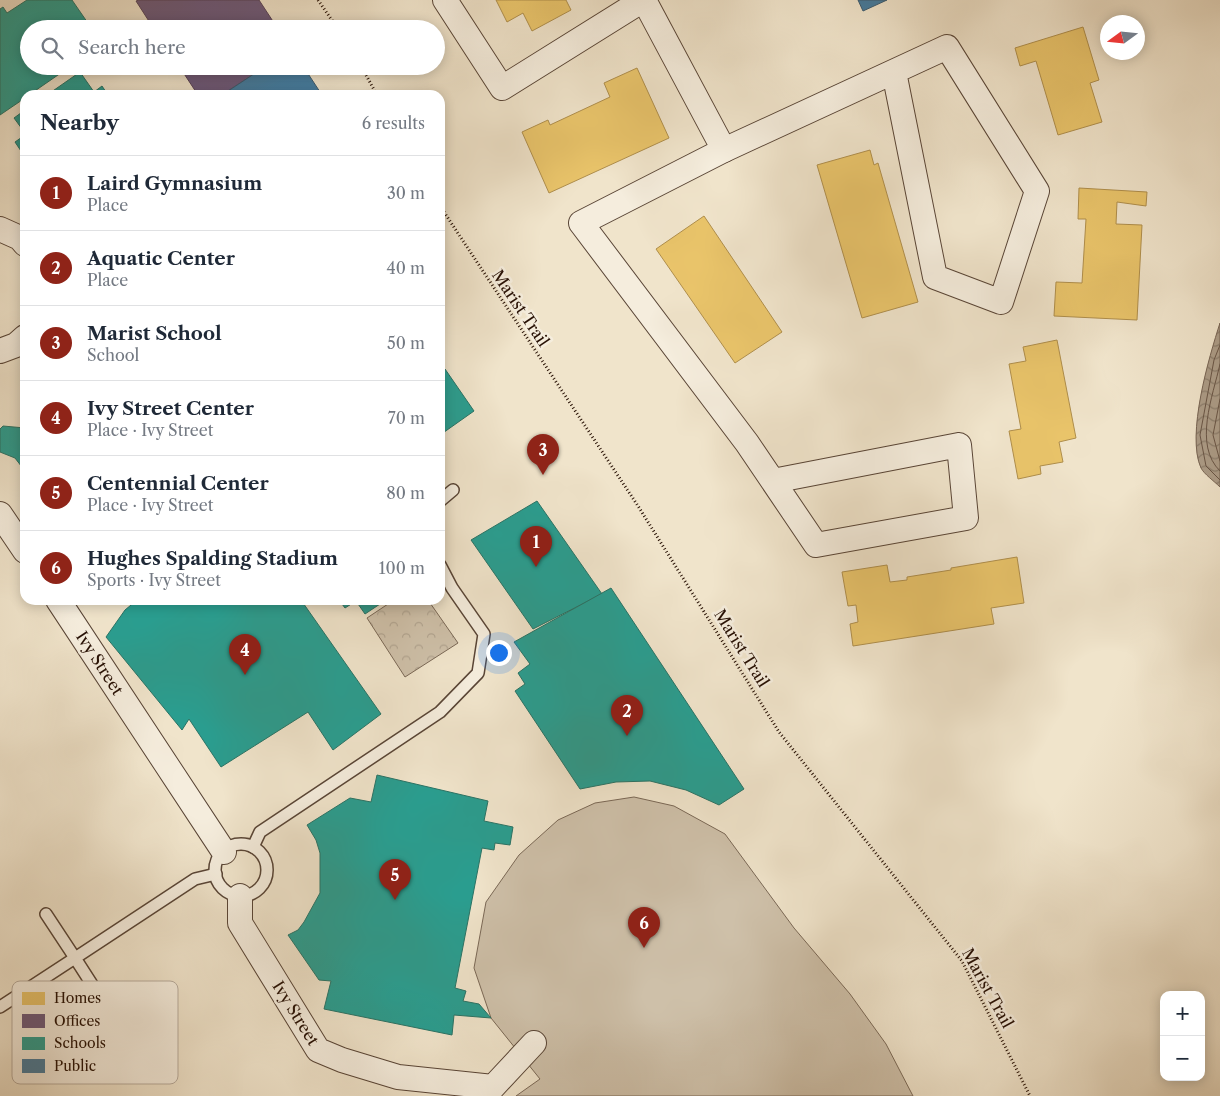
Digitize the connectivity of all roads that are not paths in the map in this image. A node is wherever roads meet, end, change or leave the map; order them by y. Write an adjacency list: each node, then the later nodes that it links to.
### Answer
1 (446, 0): 2 (street)
2 (644, 0): 4 (street)
3 (894, 72): 3 (street); 4 (street)
4 (724, 150): 7 (street)
5 (0, 229): 6 (street)
6 (20, 238)
7 (773, 481): 7 (street)
8 (453, 490): 9 (lane)
9 (445, 497)
10 (0, 514): 11 (street)
11 (20, 544)
12 (445, 575): 14 (lane)
13 (61, 605): 15 (street, Ivy Street)
14 (253, 847): 15 (lane); 16 (lane)
15 (220, 863): 16 (lane); 18 (lane)
16 (240, 896): 23 (street, Ivy Street)
17 (46, 914): 18 (lane)
18 (75, 958): 19 (lane); 20 (lane)
19 (40, 981)
20 (90, 981)
21 (12, 999): 22 (lane)
22 (0, 1007)
23 (534, 1043)

